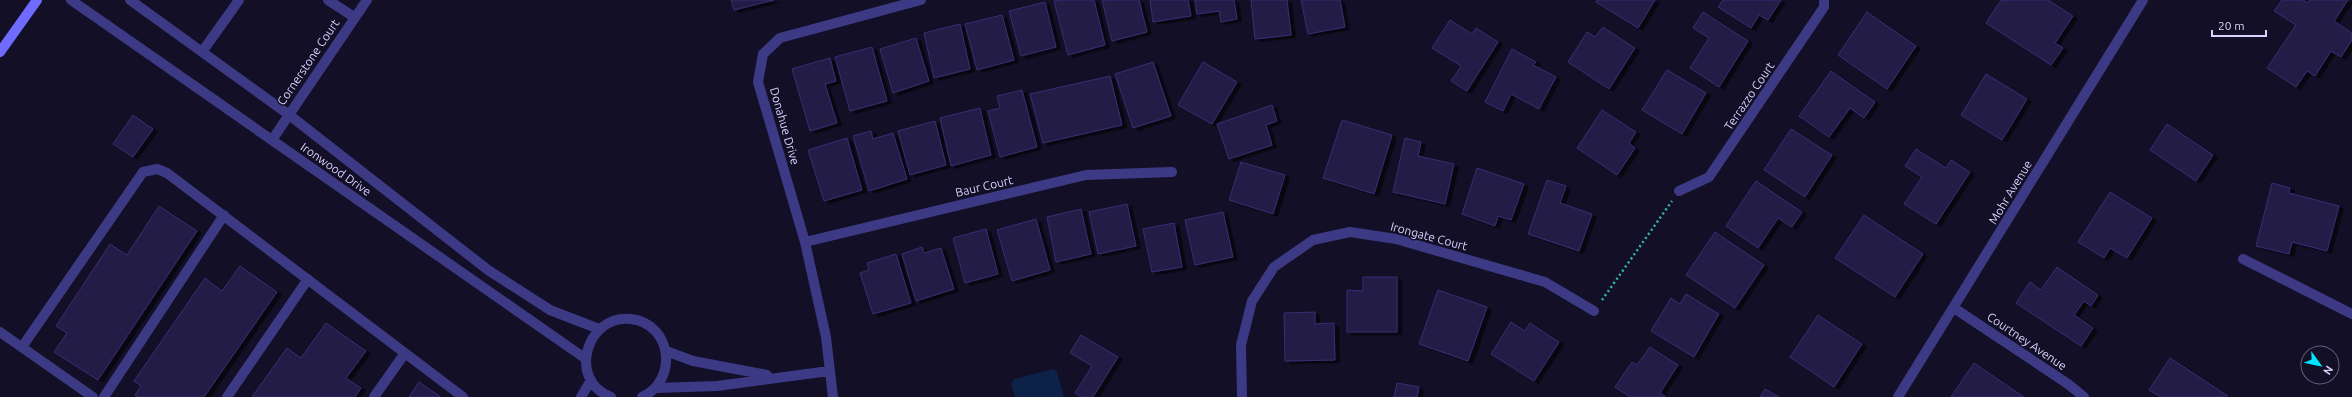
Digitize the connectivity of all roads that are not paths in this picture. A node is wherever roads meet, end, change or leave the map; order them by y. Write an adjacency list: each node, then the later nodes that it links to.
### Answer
1 (37, 0): 11 (street)
2 (72, 0): 14 (street, Ironwood Drive)
3 (130, 0): 12 (street, Ironwood Drive)
4 (239, 0): 12 (street)
5 (328, 0): 10 (street)
6 (368, 0): 10 (street, Cornerstone Court)
7 (921, 0): 18 (street, Donahue Drive)
8 (1824, 0): 16 (street, Terrazzo Court)
9 (2143, 0): 21 (street, Mohr Avenue)
10 (354, 18): 13 (street, Cornerstone Court)
11 (0, 52)
12 (202, 52): 13 (street, Ironwood Drive)
13 (288, 114): 14 (street, Cornerstone Court); 24 (street, Ironwood Drive)
14 (272, 140): 29 (street, Ironwood Drive)
15 (1172, 172): 18 (street, Baur Court)
16 (1680, 191)
17 (224, 215): 20 (street); 26 (street); 35 (street)
18 (805, 242): 30 (street, Donahue Drive)
19 (2243, 259): 23 (street)
20 (308, 279): 28 (street); 36 (street)
21 (1954, 308): 44 (street, Mohr Avenue); 45 (street, Courtney Avenue)
22 (1594, 311): 43 (street, Irongate Court)
23 (2352, 314)
24 (599, 329): 27 (street); 29 (street)
25 (0, 332): 26 (street)
26 (22, 347): 34 (street)
27 (666, 351): 31 (street); 33 (street)
28 (405, 353): 37 (street); 38 (street)
29 (586, 359): 32 (street)
30 (829, 371): 31 (street); 42 (street, Donahue Drive)
31 (775, 376): 33 (street)
32 (591, 380): 39 (street); 40 (street)
33 (656, 388): 41 (street)
34 (93, 397)
35 (104, 397)
36 (227, 397)
37 (374, 397)
38 (463, 397)
39 (581, 397)
40 (611, 397)
41 (642, 397)
42 (833, 397)
43 (1242, 397)
44 (1898, 397)
45 (2084, 397)

